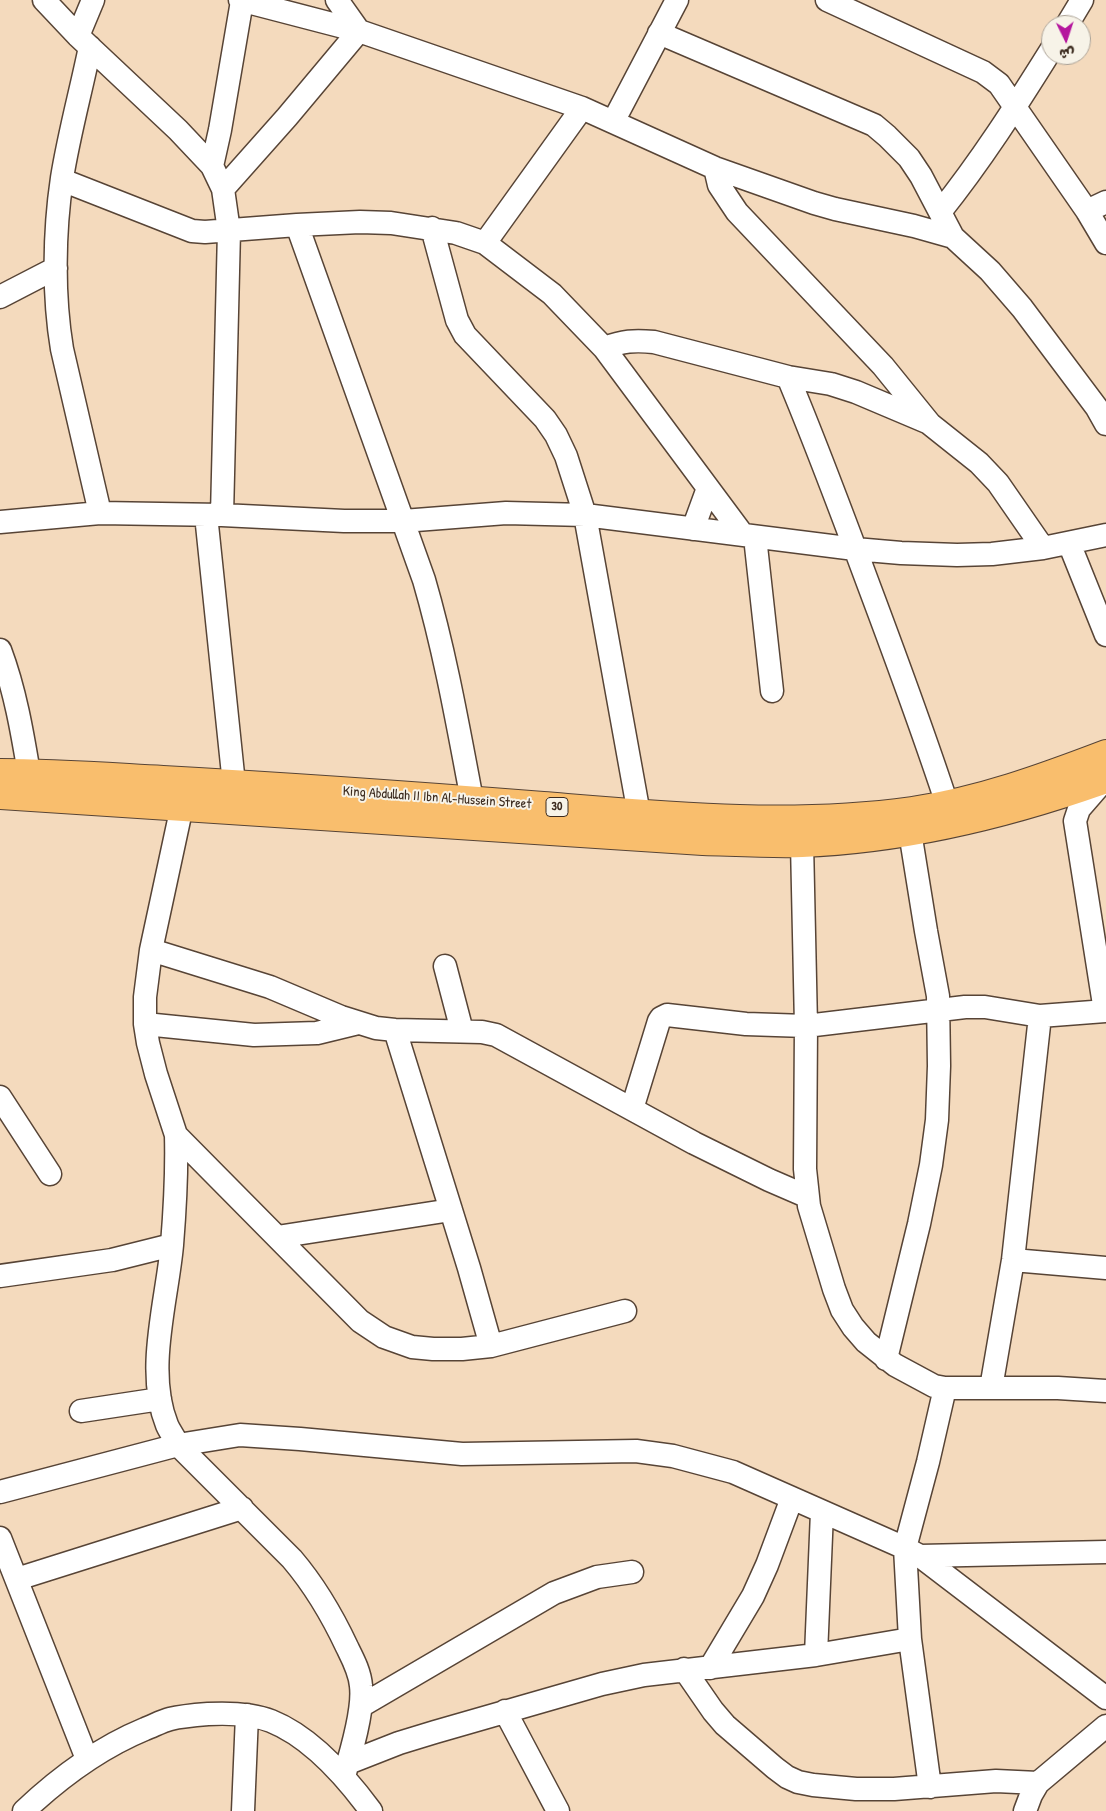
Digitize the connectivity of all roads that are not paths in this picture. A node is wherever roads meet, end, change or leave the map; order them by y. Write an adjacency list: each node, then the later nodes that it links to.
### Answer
1 (44, 0): 11 (street)
2 (94, 0): 11 (street)
3 (241, 0): 9 (street); 16 (street)
4 (337, 0): 9 (street)
5 (677, 0): 10 (street)
6 (827, 0): 13 (street)
7 (1082, 0): 8 (street)
8 (1073, 15)
9 (360, 31): 14 (street); 19 (street)
10 (659, 33): 15 (street); 21 (street)
11 (84, 41): 16 (street); 18 (street)
12 (1042, 65): 13 (street)
13 (1016, 107): 20 (street); 21 (street)
14 (582, 108): 15 (street); 26 (street)
15 (613, 122): 17 (street)
16 (212, 166): 19 (street)
17 (715, 168): 25 (street); 32 (street)
18 (62, 180): 24 (street); 28 (street)
19 (223, 189): 24 (street)
20 (1096, 206): 27 (street)
21 (940, 212): 25 (street)
22 (297, 225): 23 (street); 24 (street); 38 (street)
23 (432, 228): 26 (street); 37 (street)
24 (229, 231): 36 (street)
25 (952, 237): 33 (street)
26 (485, 243): 30 (street)
27 (1106, 243)
28 (56, 268): 29 (street); 35 (street)
29 (0, 297)
30 (604, 348): 31 (street); 34 (street)
31 (788, 377): 32 (street); 45 (street)
32 (930, 424): 44 (street)
33 (1106, 424)
34 (708, 488): 40 (street); 42 (street)
35 (100, 513): 36 (street); 39 (street)
36 (214, 515): 38 (street); 52 (street)
37 (585, 515): 38 (street); 40 (street); 57 (street)
38 (403, 521): 54 (street)
39 (0, 522)
40 (693, 529): 42 (street)
41 (1106, 535): 43 (street)
42 (749, 536): 45 (street); 48 (street)
43 (1069, 544): 44 (street); 46 (street)
44 (1042, 548): 45 (street)
45 (855, 549): 55 (street)
46 (1106, 635)
47 (0, 650): 51 (street)
48 (772, 691)
49 (1106, 771): 55 (main road, King Abdullah II Ibn Al-Hussein Street / 30); 59 (main road, King Abdullah II Ibn Al-Hussein Street / 30); 64 (street)
50 (0, 772): 51 (main road, King Abdullah II Ibn Al-Hussein Street / 30)
51 (29, 773): 52 (main road, King Abdullah II Ibn Al-Hussein Street / 30)
52 (234, 784): 54 (main road, King Abdullah II Ibn Al-Hussein Street / 30)
53 (0, 795): 56 (main road, King Abdullah II Ibn Al-Hussein Street / 30)
54 (472, 800): 58 (main road, King Abdullah II Ibn Al-Hussein Street / 30)
55 (947, 804): 57 (main road, King Abdullah II Ibn Al-Hussein Street / 30)
56 (182, 806): 58 (main road, King Abdullah II Ibn Al-Hussein Street / 30); 61 (street)
57 (639, 814): 58 (main road, King Abdullah II Ibn Al-Hussein Street / 30)
58 (529, 817): 60 (main road, King Abdullah II Ibn Al-Hussein Street / 30)
59 (910, 832): 60 (main road, King Abdullah II Ibn Al-Hussein Street / 30); 63 (street)
60 (802, 843): 68 (street)
61 (151, 950): 66 (street); 67 (street)
62 (445, 966): 70 (street)
63 (939, 1009): 65 (street); 68 (street); 84 (street)
64 (1106, 1011): 65 (street)
65 (1040, 1016): 79 (street)
66 (358, 1023): 67 (street); 69 (street)
67 (145, 1024): 73 (street)
68 (806, 1026): 72 (street); 75 (street)
69 (395, 1030): 70 (street); 76 (street)
70 (462, 1031): 72 (street)
71 (0, 1097): 74 (street)
72 (632, 1109): 75 (street)
73 (176, 1135): 77 (street); 78 (street)
74 (50, 1174)
75 (806, 1196): 84 (street)
76 (452, 1210): 77 (street); 83 (street)
77 (277, 1237): 83 (street)
78 (172, 1245): 81 (street); 88 (street)
79 (1013, 1260): 80 (street); 86 (street)
80 (1106, 1268)
81 (0, 1276)
82 (625, 1311): 83 (street)
83 (491, 1346)
84 (886, 1359): 85 (street)
85 (945, 1388): 86 (street); 96 (street)
86 (991, 1388): 87 (street)
87 (1106, 1391)
88 (160, 1399): 89 (street); 90 (street)
89 (81, 1411)
90 (178, 1445): 91 (street); 92 (street); 93 (street)
91 (0, 1492)
92 (792, 1498): 94 (street); 102 (street)
93 (242, 1508): 99 (street); 105 (street)
94 (822, 1512): 96 (street); 101 (street)
95 (0, 1538): 99 (street)
96 (912, 1552): 97 (street); 100 (street); 104 (street)
97 (1106, 1552)
98 (632, 1572): 105 (street)
99 (17, 1579): 109 (street)
100 (910, 1639): 101 (street); 112 (street)
101 (816, 1656): 102 (street)
102 (710, 1668): 103 (street)
103 (684, 1669): 106 (street); 112 (street)
104 (1106, 1698)
105 (361, 1706): 110 (street)
106 (505, 1712): 110 (street); 116 (street)
107 (247, 1715): 109 (street); 110 (street); 114 (street)
108 (1106, 1726): 111 (street)
109 (87, 1759): 113 (street)
110 (346, 1770): 115 (street)
111 (1038, 1783): 112 (street); 117 (street)
112 (930, 1787)
113 (24, 1811)
114 (243, 1811)
115 (371, 1811)
116 (558, 1811)
117 (1025, 1811)

